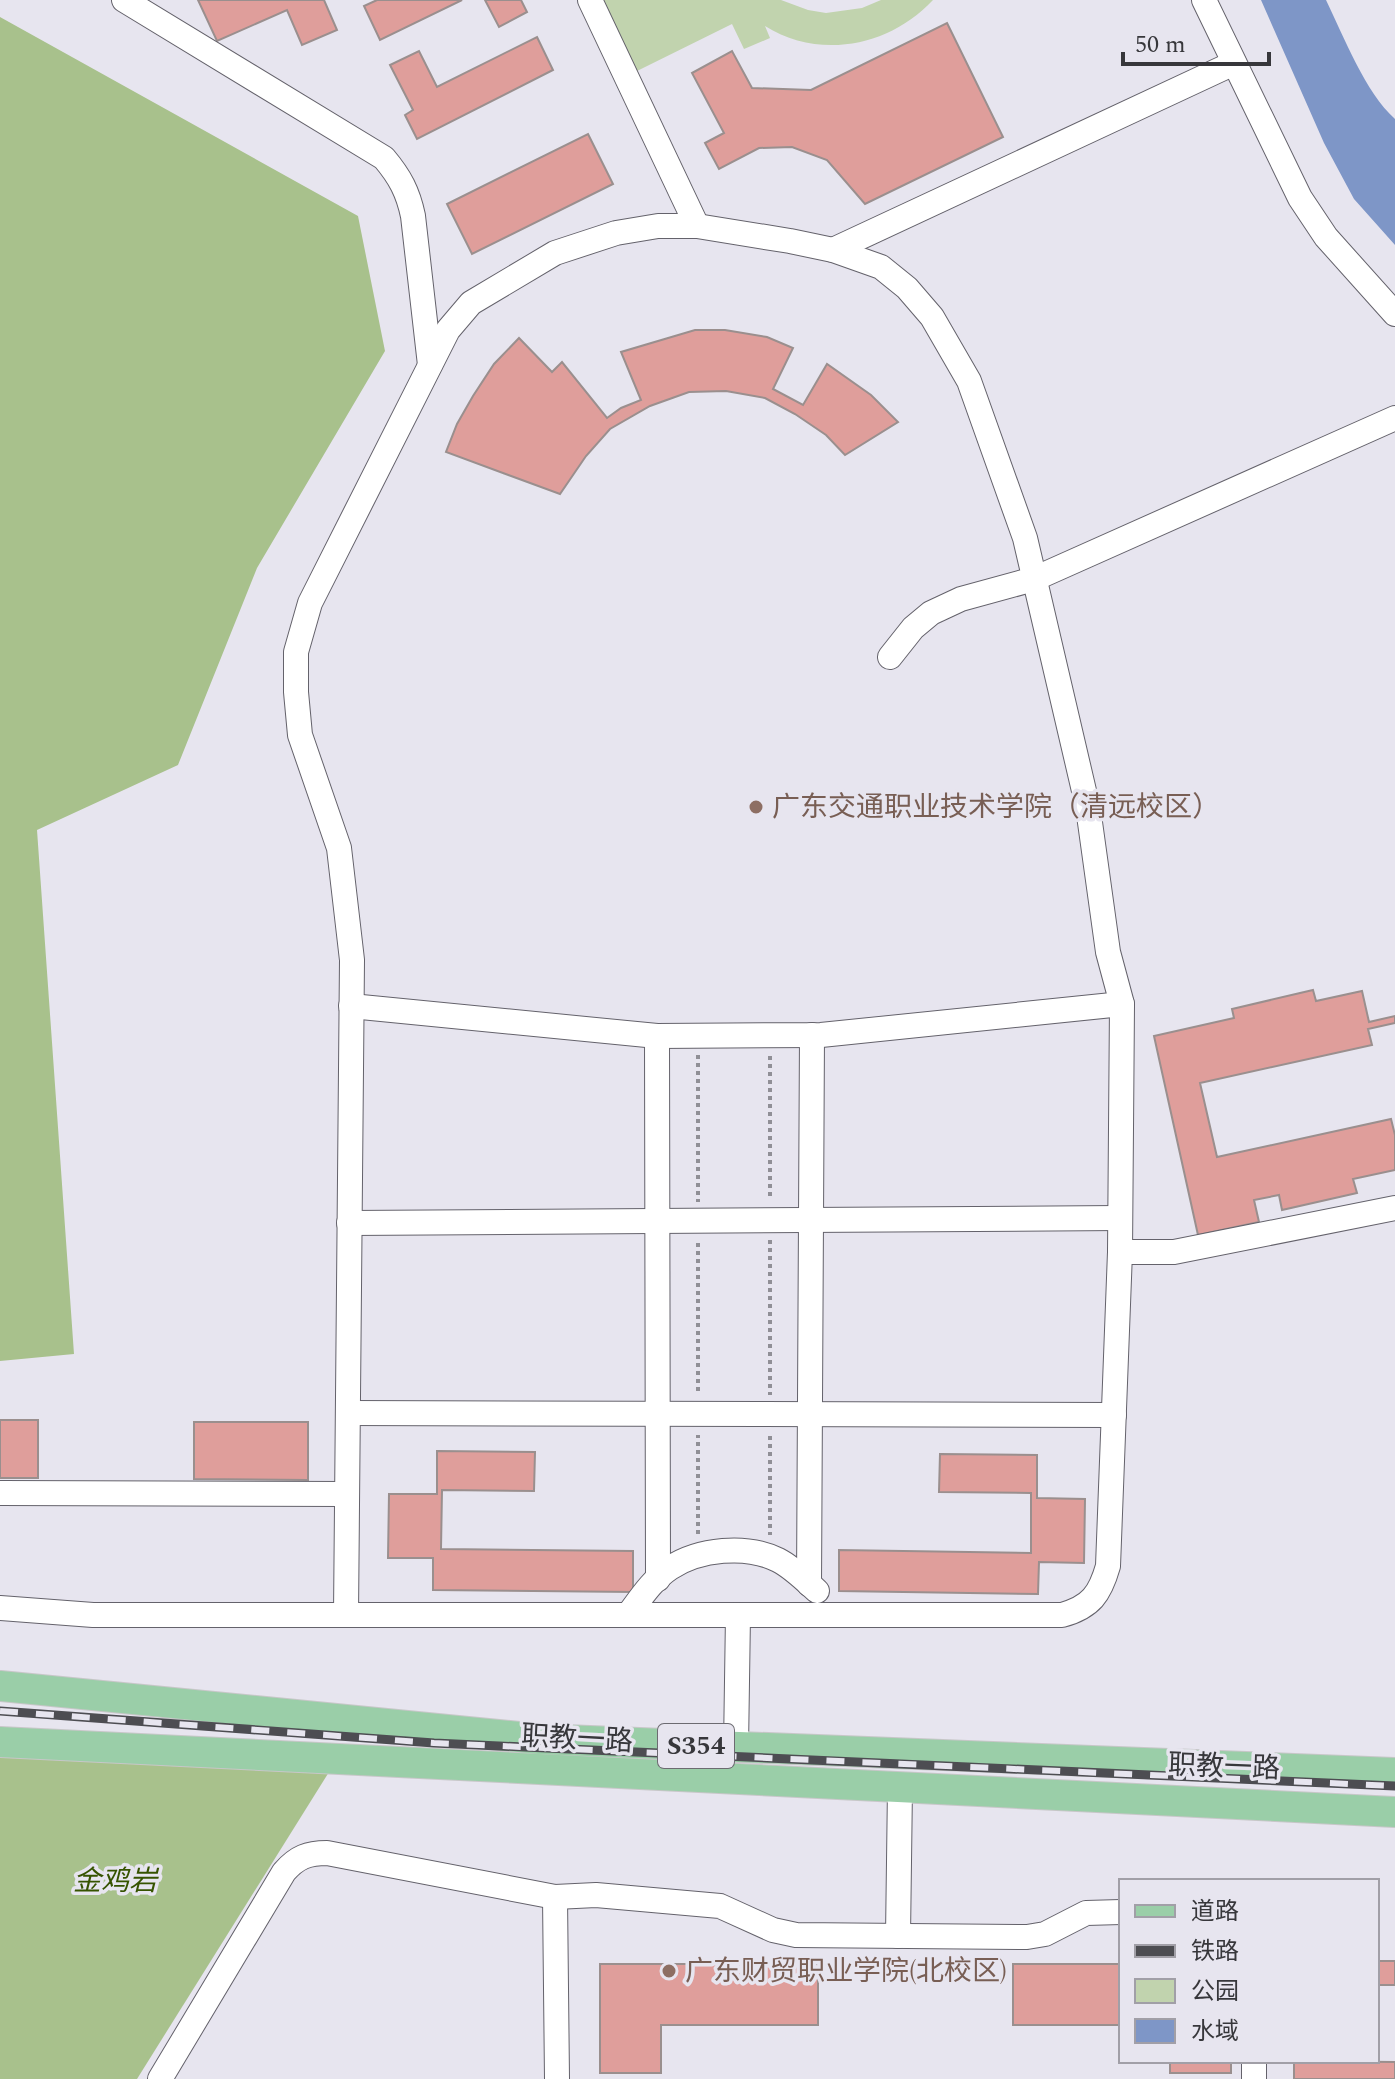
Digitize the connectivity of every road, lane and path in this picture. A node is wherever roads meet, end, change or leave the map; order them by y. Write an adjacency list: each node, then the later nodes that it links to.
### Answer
1 (124, 0): 8 (street)
2 (590, 0): 5 (street)
3 (1204, 0): 4 (street)
4 (1234, 63): 6 (street); 7 (street)
5 (697, 226): 6 (street); 8 (street)
6 (833, 250): 10 (street)
7 (1395, 314)
8 (430, 365): 13 (street)
9 (1395, 418): 10 (street)
10 (1034, 579): 11 (street); 12 (street)
11 (890, 657)
12 (1122, 1004): 16 (street); 19 (street)
13 (351, 1006): 17 (street); 24 (street)
14 (698, 1035): 15 (street); 17 (street); 23 (path)
15 (770, 1035): 16 (street); 20 (path)
16 (812, 1035): 21 (street)
17 (657, 1036): 22 (street)
18 (1395, 1208): 25 (street)
19 (1120, 1218): 21 (street); 25 (street)
20 (770, 1220): 21 (street); 23 (street); 29 (path)
21 (811, 1220): 30 (street)
22 (657, 1221): 23 (street); 24 (street); 27 (street)
23 (698, 1221): 28 (path)
24 (349, 1223): 26 (street)
25 (1120, 1252): 31 (street)
26 (348, 1413): 27 (street); 33 (street)
27 (657, 1414): 28 (street); 36 (street)
28 (698, 1414): 29 (street); 34 (path)
29 (770, 1414): 30 (street); 35 (path)
30 (810, 1415): 31 (street); 37 (street)
31 (1114, 1415): 42 (street)
32 (0, 1493): 33 (street)
33 (347, 1494): 39 (street)
34 (698, 1556): 35 (street); 36 (street)
35 (770, 1557): 37 (street)
36 (658, 1579): 40 (street)
37 (809, 1584): 42 (street)
38 (0, 1608): 39 (street)
39 (346, 1615): 40 (street)
40 (628, 1615): 41 (street)
41 (738, 1615): 42 (street); 45 (street)
42 (834, 1615)
43 (0, 1686): 45 (main road, 职教一路 / S354)
44 (0, 1742): 47 (main road, 职教一路 / S354)
45 (736, 1747): 46 (main road, 职教一路 / S354)
46 (1395, 1773)
47 (900, 1787): 48 (main road, 职教一路 / S354); 51 (street)
48 (1395, 1812)
49 (555, 1897): 51 (street); 52 (street); 53 (street)
50 (1119, 1912): 51 (street)
51 (898, 1936)
52 (160, 2079)
53 (557, 2079)

